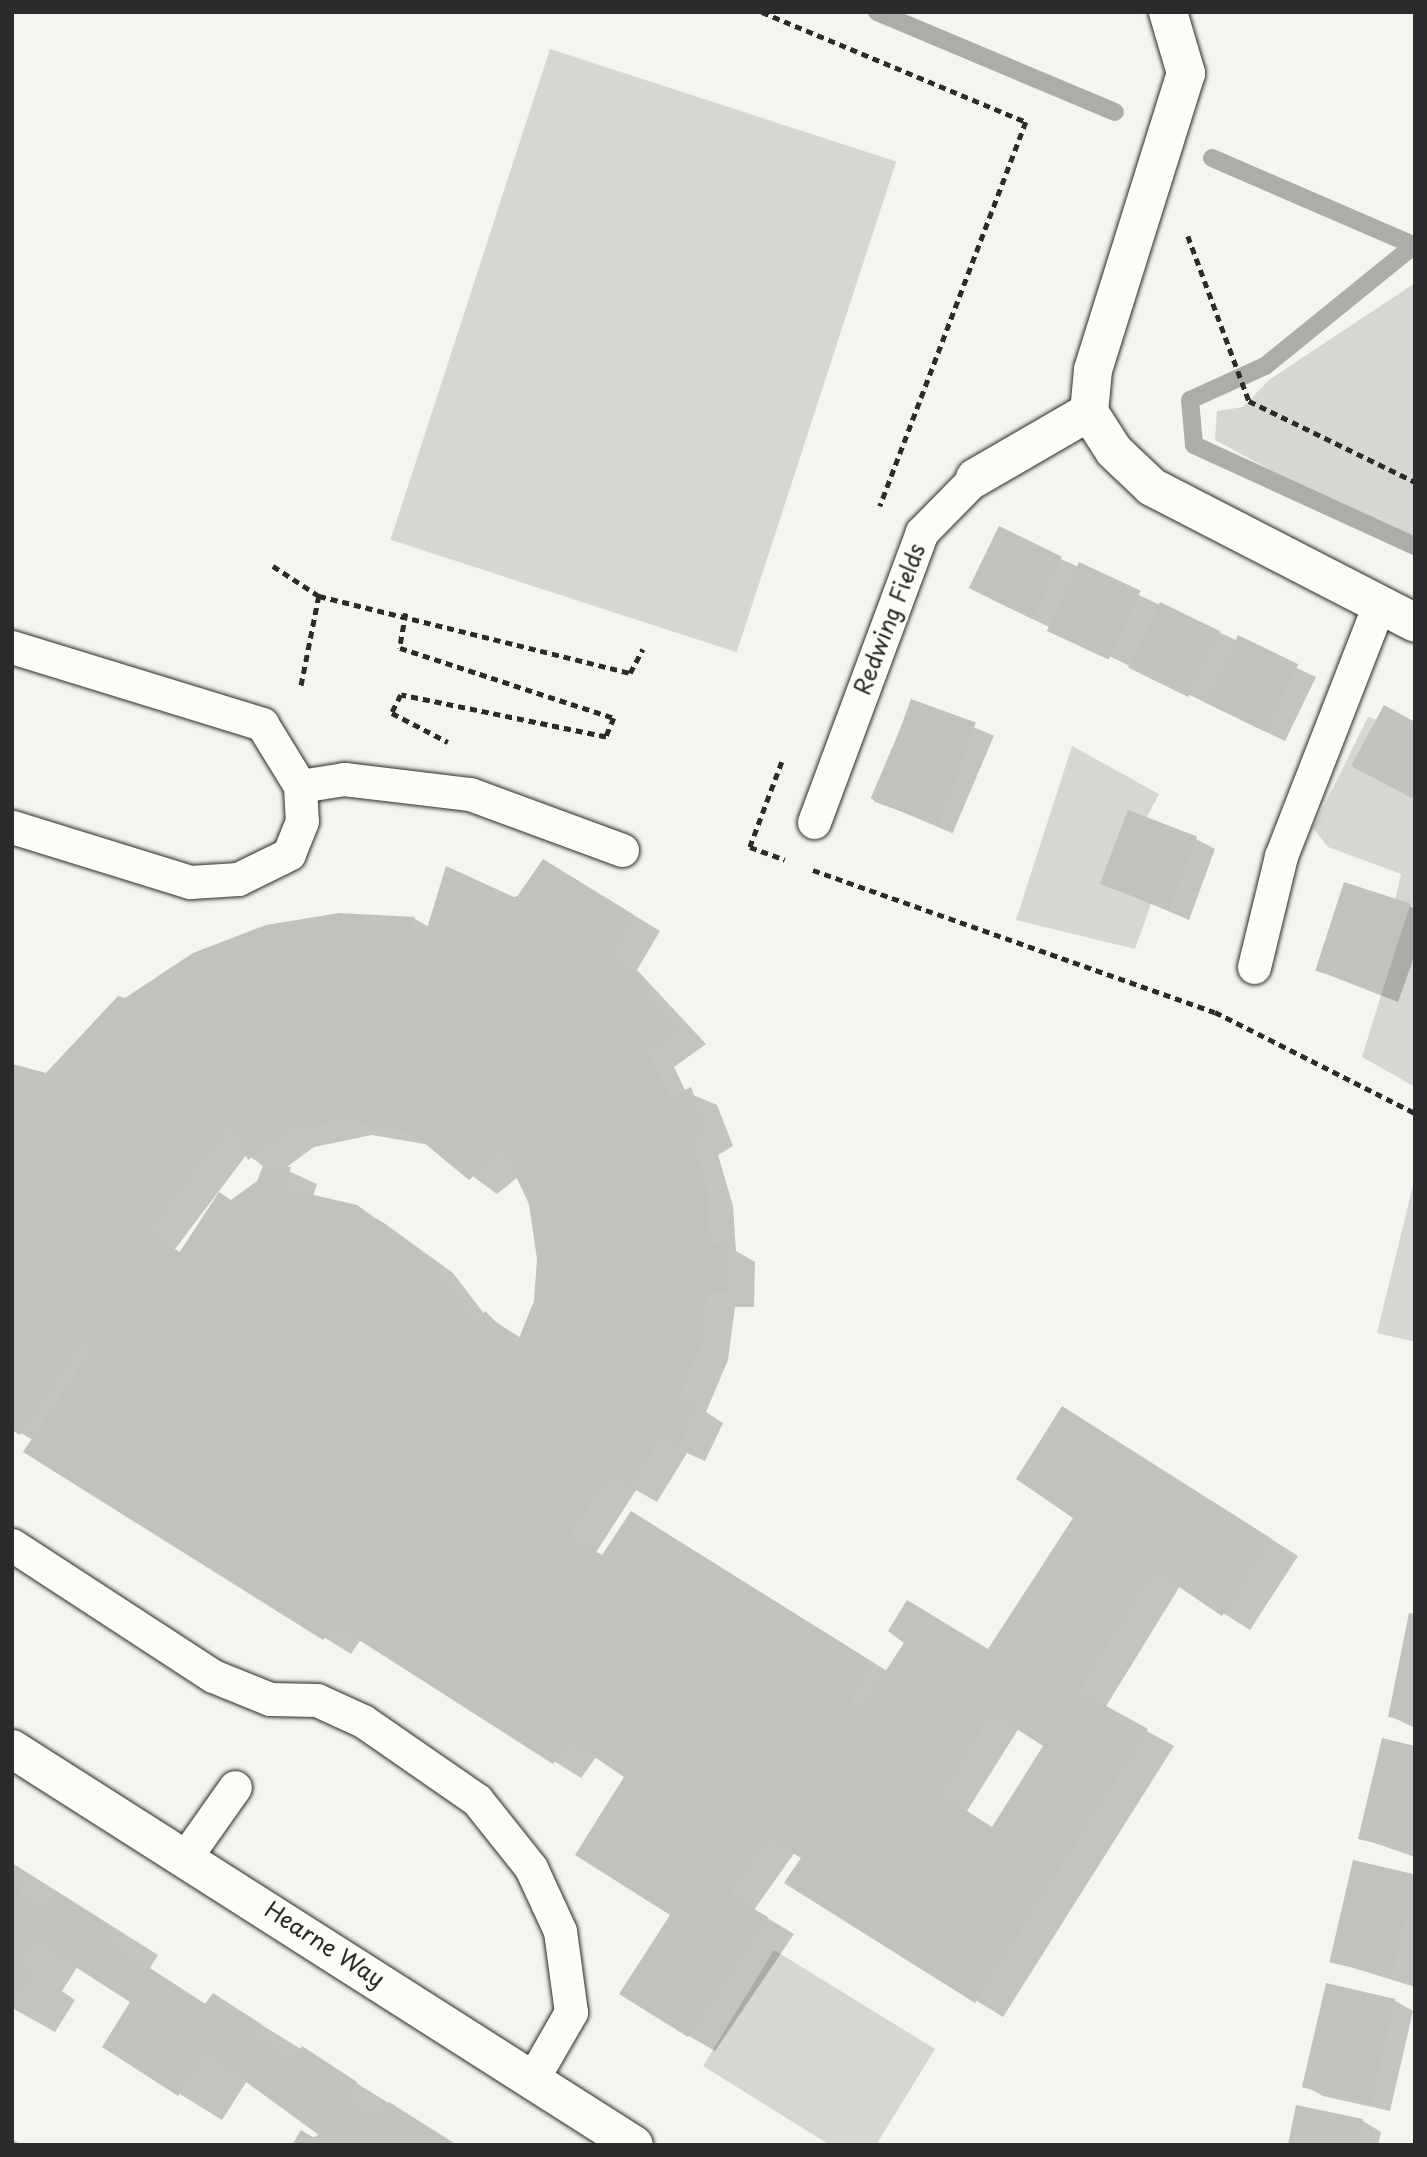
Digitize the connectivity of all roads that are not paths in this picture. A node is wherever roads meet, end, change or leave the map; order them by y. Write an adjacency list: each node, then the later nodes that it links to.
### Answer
1 (1168, 12): 2 (street)
2 (1088, 412): 3 (street, Redwing Fields); 4 (street)
3 (975, 478): 8 (lane, Redwing Fields)
4 (1379, 605): 5 (street); 11 (lane)
5 (1415, 622)
6 (12, 647): 7 (lane)
7 (300, 786): 9 (lane); 10 (lane)
8 (814, 822)
9 (12, 827)
10 (622, 850)
11 (1254, 967)
12 (12, 1545): 16 (lane)
13 (12, 1749): 15 (street, Hearne Way)
14 (235, 1787): 15 (lane)
15 (187, 1855): 16 (street, Hearne Way)
16 (534, 2078): 17 (street, Hearne Way)
17 (634, 2145)

